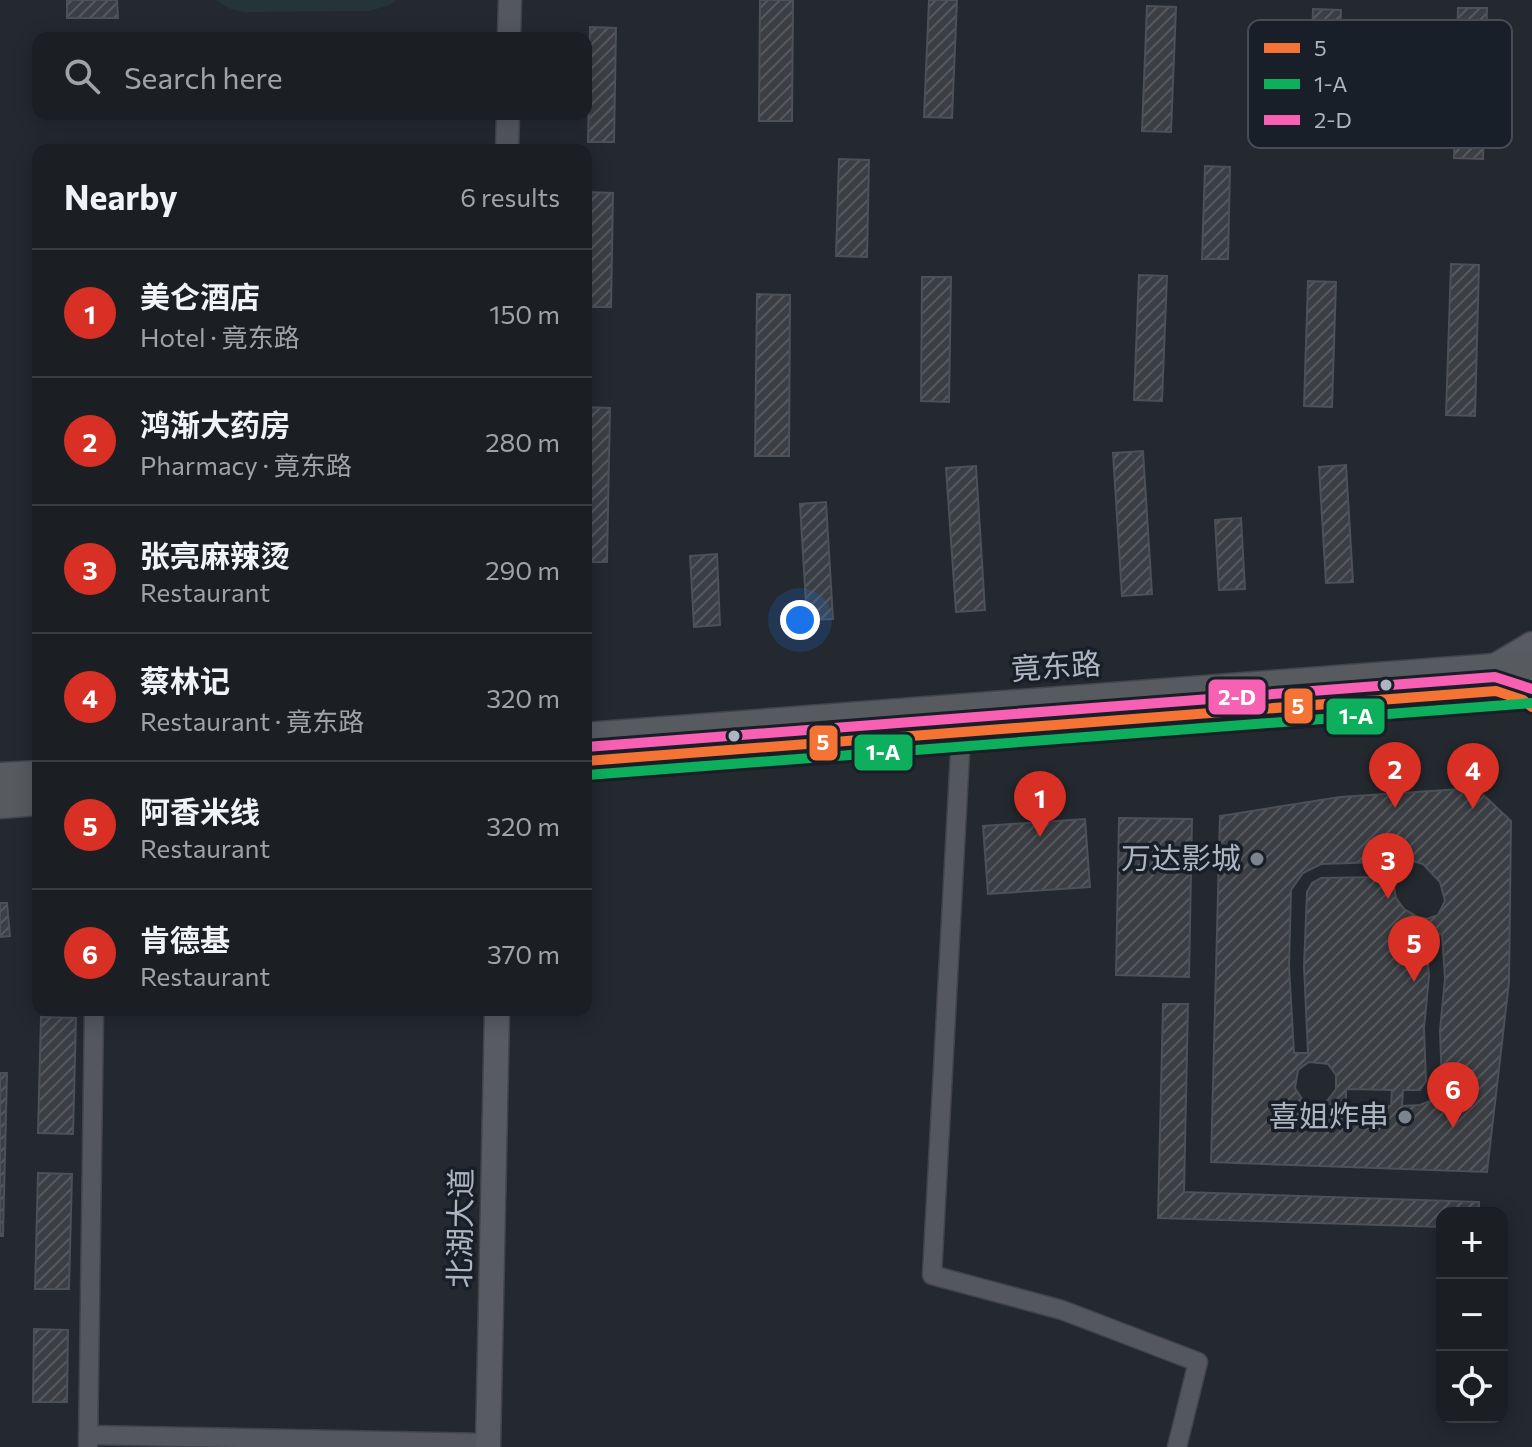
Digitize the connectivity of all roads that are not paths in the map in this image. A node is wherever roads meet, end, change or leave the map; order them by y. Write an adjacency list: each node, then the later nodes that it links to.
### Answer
1 (510, 0): 2 (street)
2 (509, 32)
3 (508, 120): 4 (street)
4 (507, 144)
5 (1532, 644): 7 (main road)
6 (1532, 665): 7 (main road, 竟东路)
7 (1494, 679): 8 (main road, 竟东路); 9 (main road); 10 (main road, 竟东路); 11 (main road, 竟东路)
8 (1532, 689)
9 (1532, 707)
10 (961, 734): 12 (main road, 竟东路); 22 (street)
11 (592, 737)
12 (592, 761)
13 (32, 775): 14 (main road)
14 (0, 777)
15 (32, 801): 16 (main road)
16 (0, 804)
17 (94, 1016): 20 (street)
18 (481, 1016): 21 (main road, 北湖大道)
19 (497, 1016): 21 (main road, 北湖大道)
20 (88, 1441): 21 (street)
21 (481, 1445)
22 (1177, 1447)

